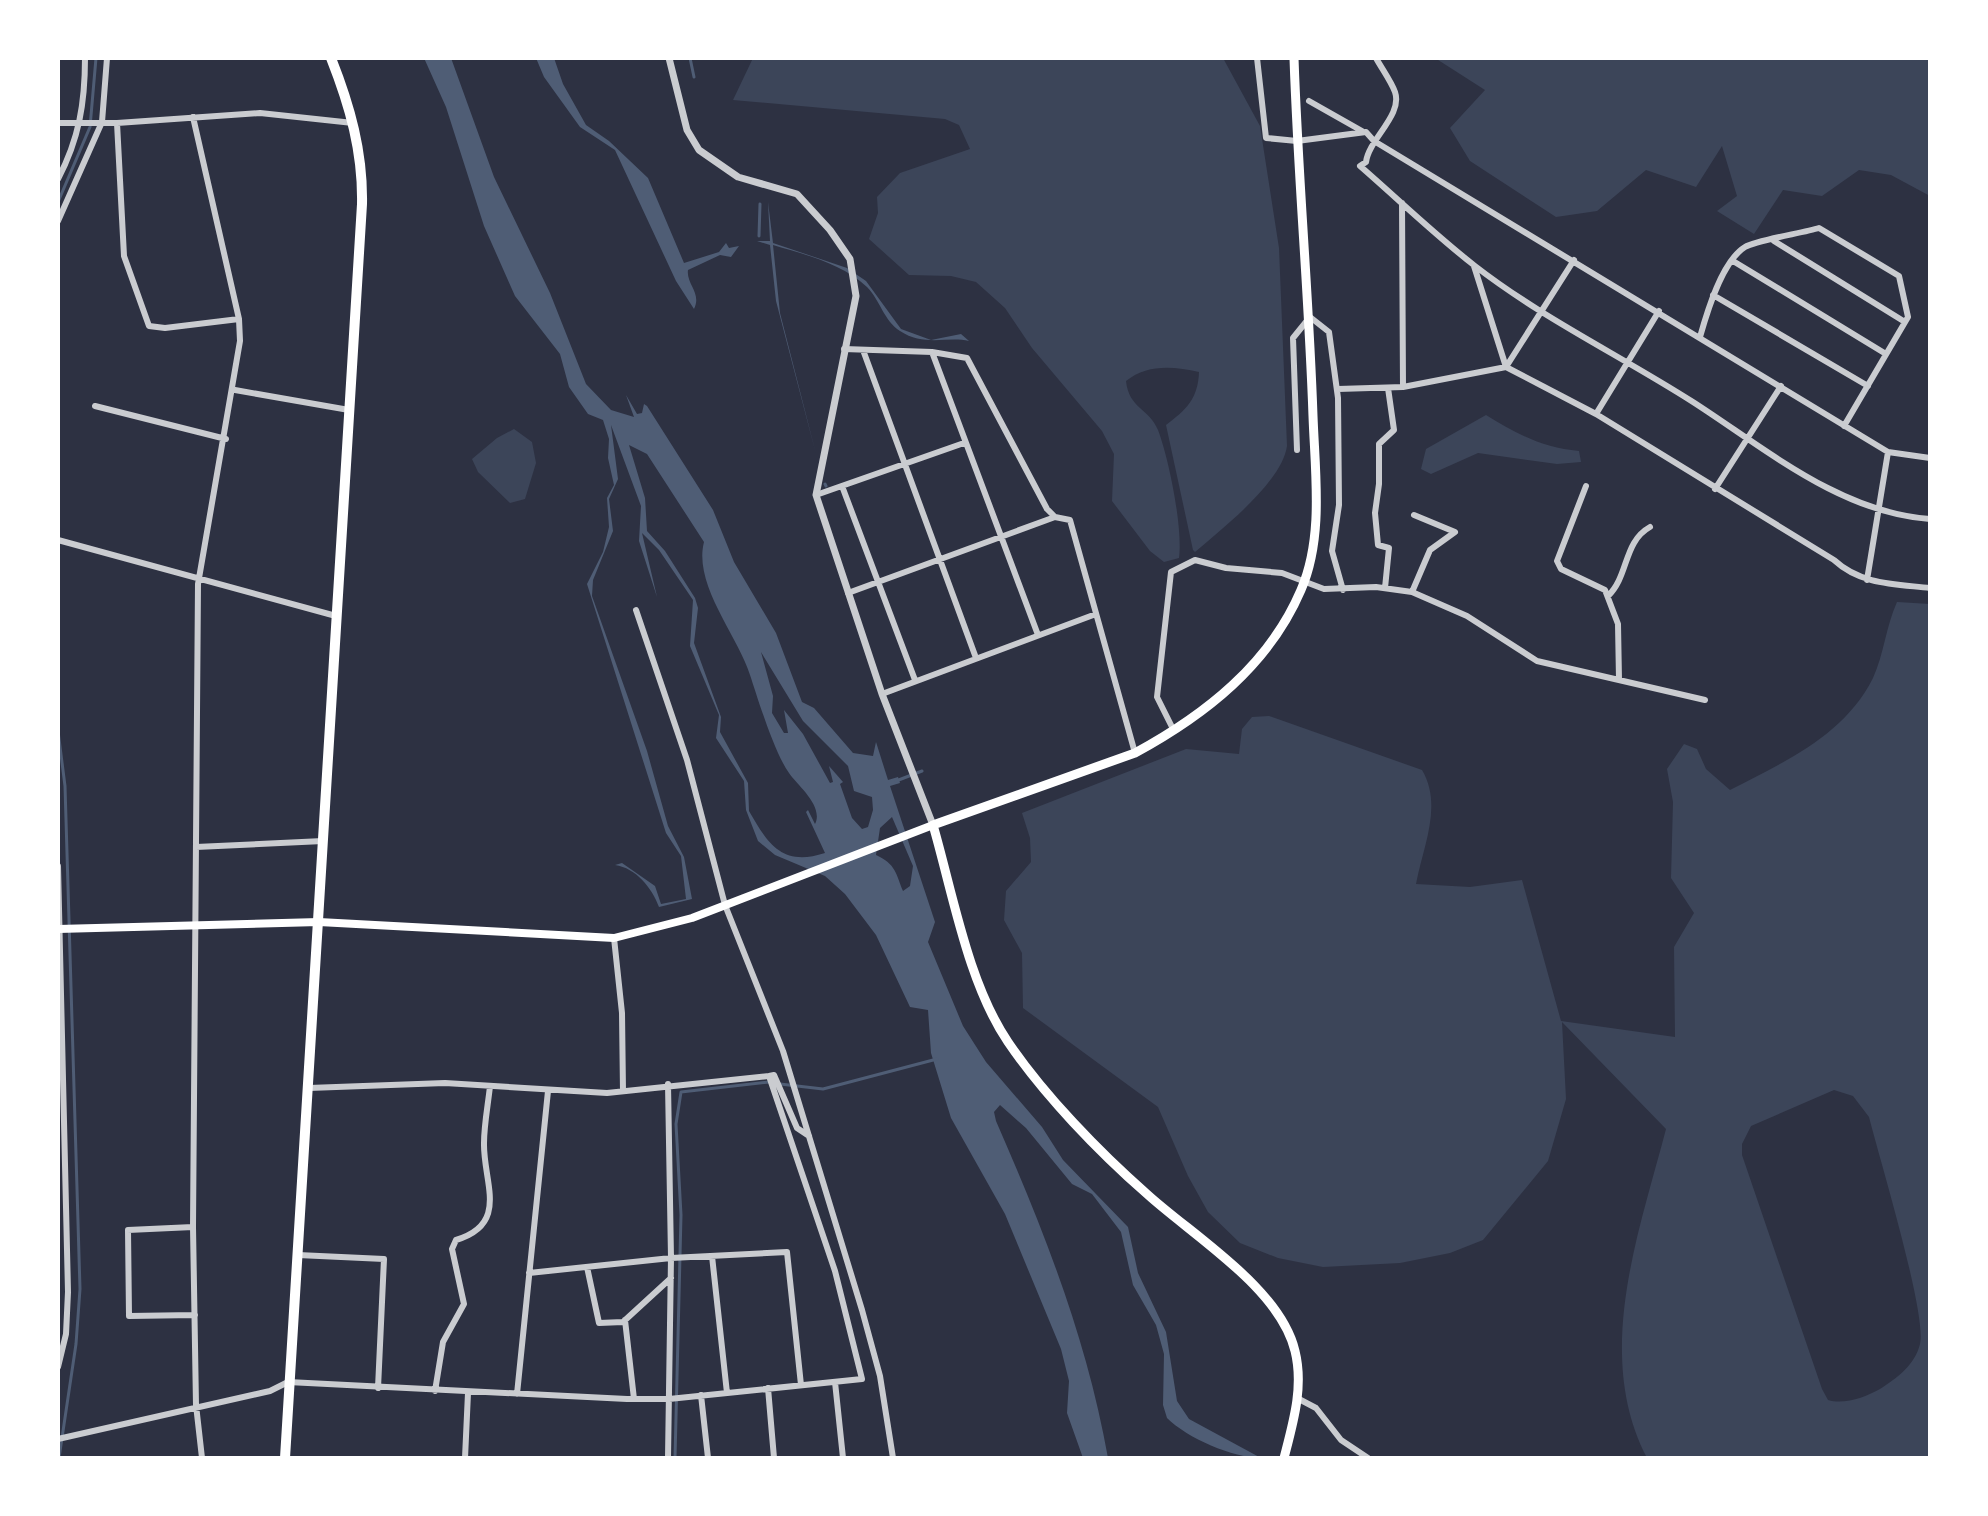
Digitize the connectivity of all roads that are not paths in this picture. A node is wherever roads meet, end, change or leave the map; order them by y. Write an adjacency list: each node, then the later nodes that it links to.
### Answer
1 (85, 58): 10 (street)
2 (107, 58): 11 (street)
3 (331, 58): 14 (highway)
4 (669, 58): 32 (street)
5 (1257, 58): 16 (street)
6 (1294, 58): 16 (main road)
7 (1376, 58): 17 (street)
8 (1309, 101): 15 (street)
9 (193, 117): 13 (street); 14 (street); 29 (street)
10 (81, 122): 11 (street); 12 (street); 18 (street)
11 (102, 122): 13 (street); 20 (street)
12 (58, 123)
13 (117, 123): 29 (street)
14 (354, 123): 45 (highway)
15 (1366, 132): 16 (street); 17 (street)
16 (1297, 141): 28 (main road)
17 (1374, 141): 19 (street); 22 (street)
18 (58, 179)
19 (1402, 203): 24 (street); 40 (street)
20 (58, 221)
21 (1774, 241): 23 (street); 30 (street); 30 (street)
22 (1574, 260): 26 (street); 27 (street)
23 (1733, 261): 25 (street); 35 (street)
24 (1474, 266): 27 (street); 37 (street)
25 (1713, 295): 31 (street); 39 (street)
26 (1659, 311): 31 (street); 36 (street)
27 (1541, 312): 36 (street); 37 (street)
28 (1310, 317): 42 (street); 51 (street); 85 (main road)
29 (239, 319): 43 (street)
30 (1905, 322): 35 (street)
31 (1700, 337): 38 (street)
32 (844, 349): 33 (street); 58 (street)
33 (863, 350): 34 (street); 54 (street)
34 (932, 352): 50 (street); 61 (street)
35 (1886, 354): 39 (street)
36 (1629, 361): 46 (street); 48 (street)
37 (1506, 367): 40 (street); 46 (street)
38 (1781, 386): 47 (street); 48 (street)
39 (1868, 386): 47 (street)
40 (1403, 387): 41 (street)
41 (1388, 388): 42 (street); 70 (street)
42 (1338, 389): 72 (street)
43 (235, 390): 45 (street); 49 (street)
44 (95, 406): 49 (street)
45 (350, 410): 78 (highway)
46 (1596, 414): 57 (street)
47 (1844, 426): 52 (street)
48 (1748, 437): 57 (street); 59 (street)
49 (226, 439): 67 (street)
50 (964, 443): 54 (street); 64 (street)
51 (1297, 450)
52 (1888, 452): 53 (street); 59 (street)
53 (1930, 458)
54 (905, 464): 55 (street); 66 (street)
55 (842, 486): 58 (street); 69 (street)
56 (1586, 486): 75 (street)
57 (1715, 489): 68 (street)
58 (816, 495): 74 (street)
59 (1879, 512): 62 (street); 68 (street)
60 (1414, 515): 73 (street)
61 (1055, 517): 64 (street); 77 (street)
62 (1930, 519)
63 (1650, 527): 75 (street)
64 (1000, 538): 66 (street); 79 (street)
65 (58, 540): 67 (street)
66 (940, 560): 69 (street); 80 (street)
67 (200, 577): 78 (street); 89 (street)
68 (1867, 580): 71 (street)
69 (879, 583): 74 (street); 81 (street)
70 (1385, 588): 72 (street); 73 (street)
71 (1930, 588)
72 (1343, 590): 85 (street)
73 (1412, 592): 82 (street)
74 (848, 593): 83 (street)
75 (1608, 596): 82 (street)
76 (636, 610): 91 (street)
77 (1096, 614): 79 (street); 86 (street)
78 (337, 616): 88 (highway)
79 (1038, 635): 80 (street)
80 (976, 658): 81 (street)
81 (915, 680): 83 (street)
82 (1619, 680): 84 (street)
83 (882, 694): 87 (street)
84 (1705, 700)
85 (1173, 729): 86 (main road)
86 (1135, 753): 87 (main road)
87 (933, 825): 91 (main road); 123 (main road)
88 (323, 841): 89 (street); 92 (highway)
89 (196, 847): 93 (street)
90 (58, 866): 94 (street)
91 (725, 905): 95 (main road); 102 (street)
92 (319, 922): 93 (main road); 95 (main road); 99 (highway)
93 (195, 924): 94 (main road); 103 (street)
94 (60, 929): 112 (street)
95 (614, 938): 101 (street)
96 (769, 1076): 97 (street); 102 (street); 114 (street)
97 (668, 1084): 101 (street); 106 (street)
98 (490, 1086): 99 (street); 100 (street); 118 (street)
99 (309, 1088): 104 (highway)
100 (548, 1091): 101 (street); 108 (street)
101 (623, 1091)
102 (809, 1136): 135 (street)
103 (193, 1227): 110 (street); 110 (street)
104 (298, 1255): 113 (highway); 116 (street)
105 (712, 1256): 106 (street); 115 (street); 120 (street)
106 (671, 1258): 107 (street); 109 (street)
107 (587, 1267): 108 (street); 111 (street)
108 (529, 1273): 121 (street)
109 (671, 1278): 111 (street); 125 (street)
110 (195, 1315): 126 (street)
111 (625, 1320): 124 (street)
112 (58, 1367)
113 (288, 1382): 116 (street); 126 (street); 129 (highway)
114 (835, 1382): 115 (street); 134 (street)
115 (801, 1385): 117 (street)
116 (378, 1388): 118 (street)
117 (768, 1388): 120 (street); 133 (street)
118 (435, 1391): 119 (street)
119 (468, 1393): 121 (street); 130 (street)
120 (727, 1393): 122 (street)
121 (517, 1394): 124 (street)
122 (701, 1395): 125 (street); 132 (street)
123 (1297, 1398): 136 (main road); 137 (street)
124 (634, 1399): 125 (street)
125 (669, 1399): 131 (street)
126 (196, 1405): 127 (street); 128 (street)
127 (58, 1439)
128 (202, 1458)
129 (285, 1458)
130 (465, 1458)
131 (668, 1458)
132 (708, 1458)
133 (774, 1458)
134 (843, 1458)
135 (893, 1458)
136 (1284, 1458)
137 (1368, 1458)

